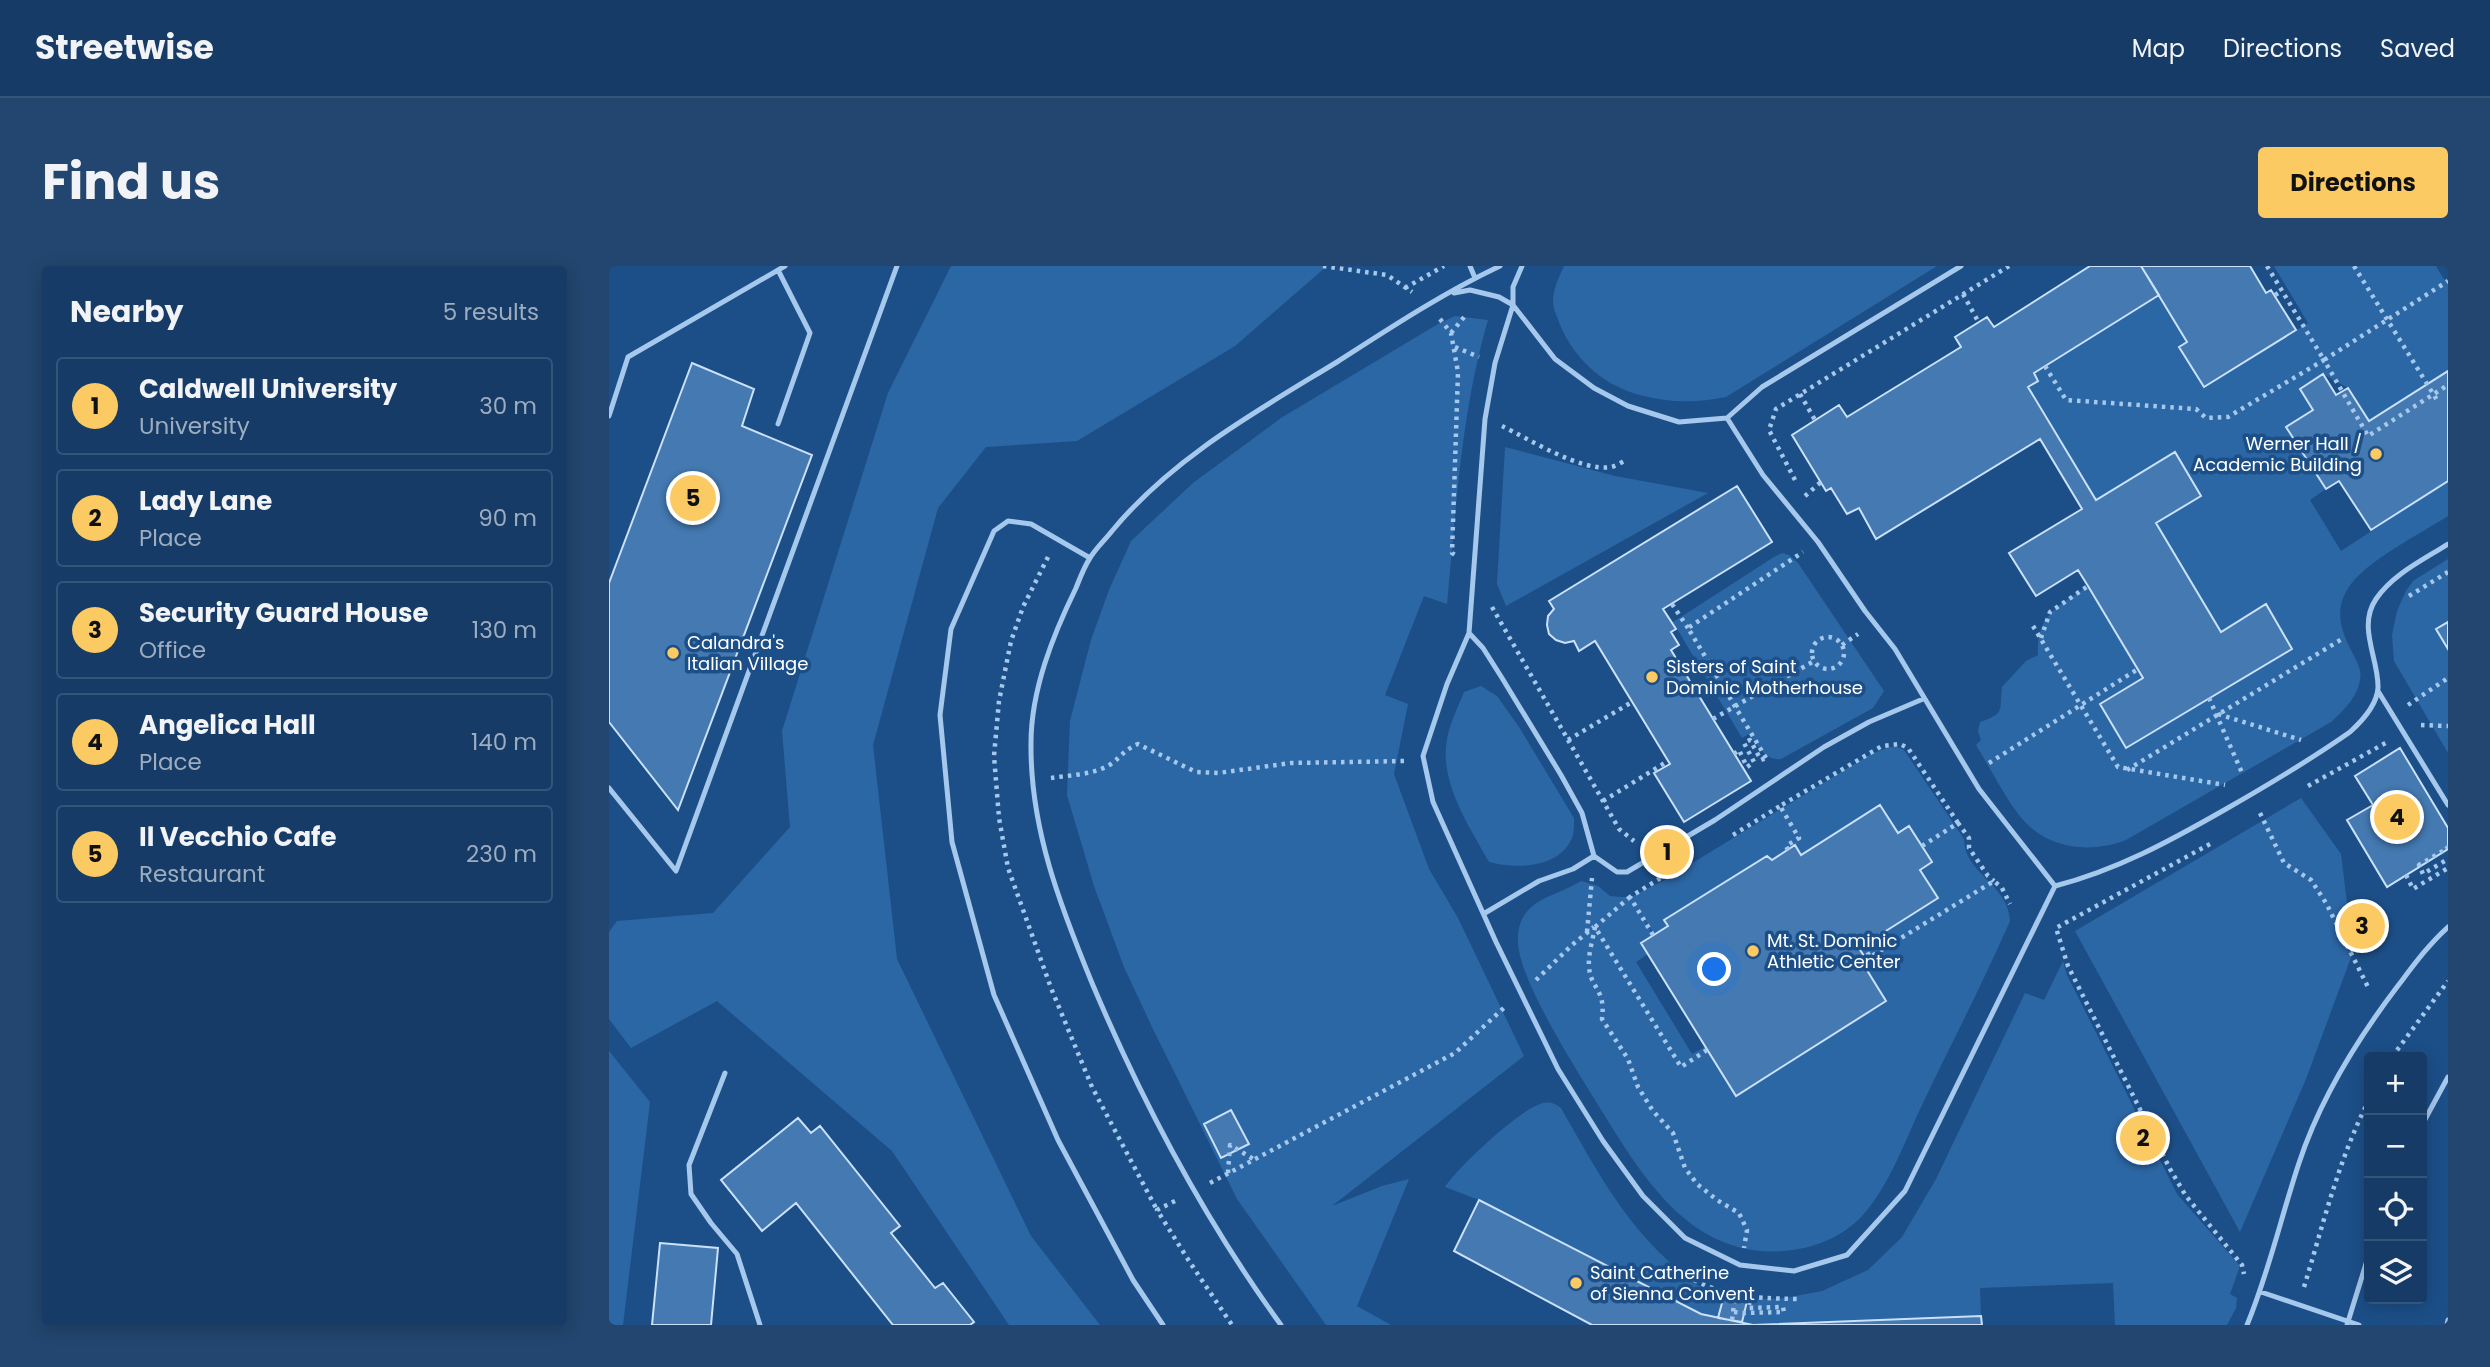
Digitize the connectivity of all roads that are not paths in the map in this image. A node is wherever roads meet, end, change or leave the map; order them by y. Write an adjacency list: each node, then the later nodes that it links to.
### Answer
1 (785, 266): 7 (lane)
2 (897, 266): 19 (lane)
3 (1470, 266): 8 (lane)
4 (1500, 266): 8 (lane)
5 (1522, 266): 10 (lane)
6 (1961, 266): 12 (lane)
7 (778, 270): 11 (lane); 13 (lane)
8 (1475, 278): 9 (lane)
9 (1448, 294): 10 (lane); 15 (lane)
10 (1513, 305): 12 (lane); 16 (lane)
11 (609, 416)
12 (1727, 418): 18 (lane)
13 (778, 424)
14 (2448, 544): 17 (lane)
15 (1090, 558): 33 (lane); 34 (lane)
16 (1469, 633): 21 (lane); 23 (lane)
17 (2378, 691): 20 (lane); 22 (lane)
18 (1923, 699): 21 (lane); 22 (lane)
19 (609, 788)
20 (2448, 805)
21 (1594, 856): 23 (lane)
22 (2055, 886): 23 (lane)
23 (1485, 914)
24 (2448, 926): 29 (lane)
25 (725, 1073): 32 (lane)
26 (2448, 1077): 27 (lane)
27 (2427, 1116)
28 (2364, 1270): 31 (lane)
29 (2261, 1292): 31 (lane); 35 (lane)
30 (2448, 1320): 37 (lane)
31 (2348, 1323): 36 (lane)
32 (760, 1325)
33 (1163, 1325)
34 (1281, 1325)
35 (2247, 1325)
36 (2359, 1325)
37 (2447, 1325)

